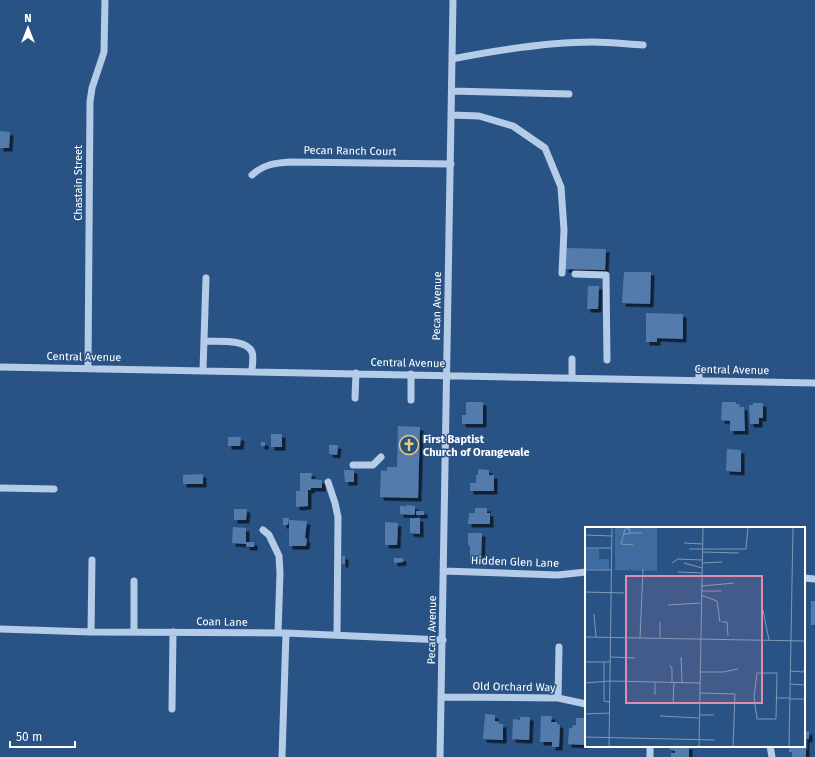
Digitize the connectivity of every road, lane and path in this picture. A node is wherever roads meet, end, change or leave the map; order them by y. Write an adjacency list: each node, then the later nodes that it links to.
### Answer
1 (105, 0): 17 (street, Chastain Street)
2 (453, 0): 4 (street, Pecan Avenue)
3 (643, 46): 4 (street)
4 (452, 59): 5 (street, Pecan Avenue)
5 (452, 91): 6 (street); 7 (street, Pecan Avenue)
6 (569, 94)
7 (451, 115): 8 (street, Pecan Avenue); 10 (street)
8 (451, 164): 9 (street, Pecan Ranch Court); 23 (street, Pecan Avenue)
9 (252, 175)
10 (562, 273)
11 (575, 274): 15 (street)
12 (206, 278): 13 (street)
13 (204, 341): 19 (street); 20 (street)
14 (572, 359): 24 (street)
15 (607, 360)
16 (0, 367): 17 (street, Central Avenue)
17 (88, 368): 19 (street, Central Avenue)
18 (699, 369): 25 (street)
19 (203, 370): 20 (street, Central Avenue)
20 (252, 371): 21 (street, Central Avenue)
21 (356, 373): 22 (street, Central Avenue); 27 (street)
22 (411, 374): 23 (street, Central Avenue); 28 (street)
23 (447, 375): 24 (street, Central Avenue); 36 (street, Pecan Avenue)
24 (572, 378): 25 (street, Central Avenue)
25 (699, 380): 26 (street, Central Avenue)
26 (815, 383)
27 (355, 398)
28 (411, 400)
29 (381, 457): 30 (street)
30 (353, 465)
31 (328, 482): 45 (street)
32 (0, 488): 33 (street)
33 (54, 489)
34 (263, 530): 43 (street)
35 (92, 560): 40 (street)
36 (444, 571): 37 (street, Hidden Glen Lane); 46 (street, Pecan Avenue)
37 (585, 572)
38 (134, 581): 41 (street)
39 (0, 629): 40 (street, Coan Lane)
40 (91, 632): 41 (street, Coan Lane)
41 (134, 632): 42 (street, Coan Lane)
42 (172, 632): 43 (street, Coan Lane); 51 (street)
43 (278, 633): 44 (street, Coan Lane)
44 (286, 633): 45 (street, Coan Lane); 53 (street)
45 (337, 635): 46 (street, Coan Lane)
46 (443, 640): 48 (street, Pecan Avenue)
47 (559, 647): 49 (street)
48 (442, 697): 49 (street, Old Orchard Way); 54 (street, Pecan Avenue)
49 (558, 698): 50 (street, Old Orchard Way)
50 (585, 704)
51 (172, 709)
52 (770, 747): 55 (street)
53 (282, 757)
54 (440, 757)
55 (772, 757)

